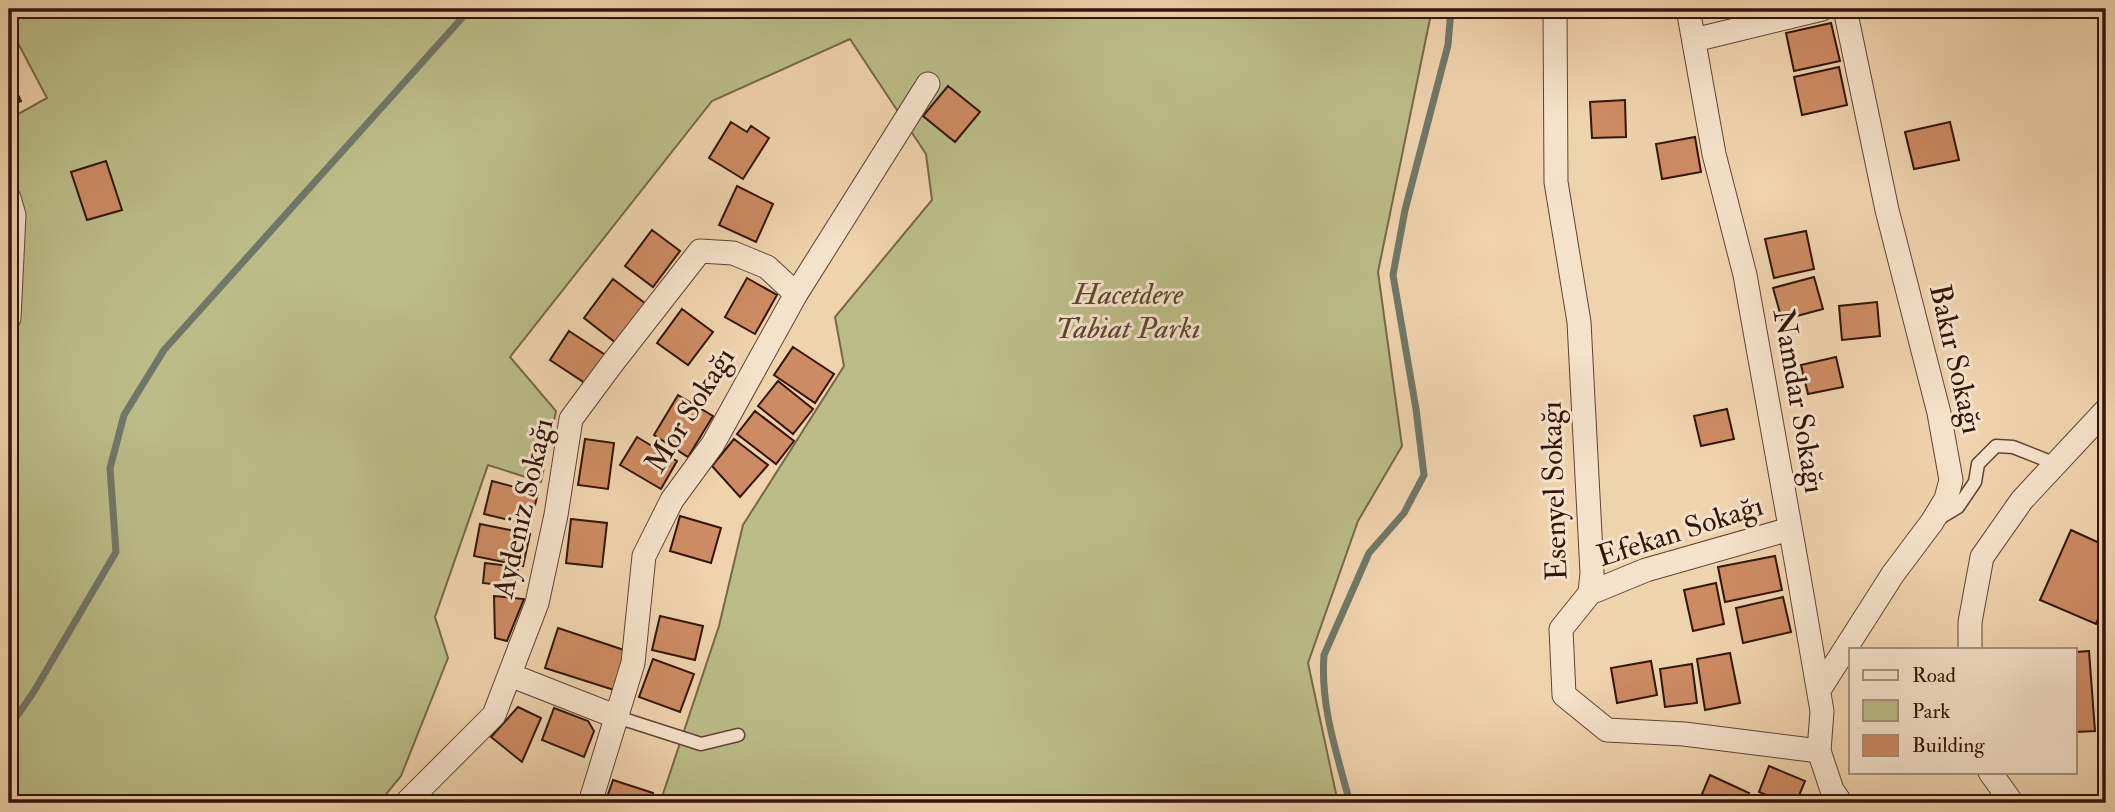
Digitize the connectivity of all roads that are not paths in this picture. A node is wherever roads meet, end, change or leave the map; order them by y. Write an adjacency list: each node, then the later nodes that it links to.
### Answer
1 (1555, 9): 14 (street, Esenyel Sokağı)
2 (1688, 9): 5 (street, Namdar Sokağı)
3 (1822, 9): 5 (street)
4 (1845, 9): 12 (street, Bakır Sokağı)
5 (1694, 40): 13 (street, Namdar Sokağı)
6 (928, 84): 8 (street, Mor Sokağı)
7 (9, 198): 9 (street)
8 (796, 295): 16 (street, Aydeniz Sokağı); 18 (street, Mor Sokağı)
9 (9, 318)
10 (2106, 410): 11 (street)
11 (2056, 464): 12 (lane); 15 (street)
12 (1932, 523): 17 (street, Bakır Sokağı)
13 (1790, 529): 14 (street, Efekan Sokağı); 17 (street, Namdar Sokağı)
14 (1590, 593): 20 (street, Esenyel Sokağı)
15 (1970, 648)
16 (510, 675): 18 (street); 23 (street, Aydeniz Sokağı)
17 (1819, 690): 20 (street, Namdar Sokağı)
18 (617, 717): 19 (lane); 24 (street, Mor Sokağı)
19 (738, 735)
20 (1819, 751): 22 (street, Namdar Sokağı)
21 (1991, 774): 25 (street)
22 (1834, 799)
23 (406, 803)
24 (590, 803)
25 (2012, 803)

